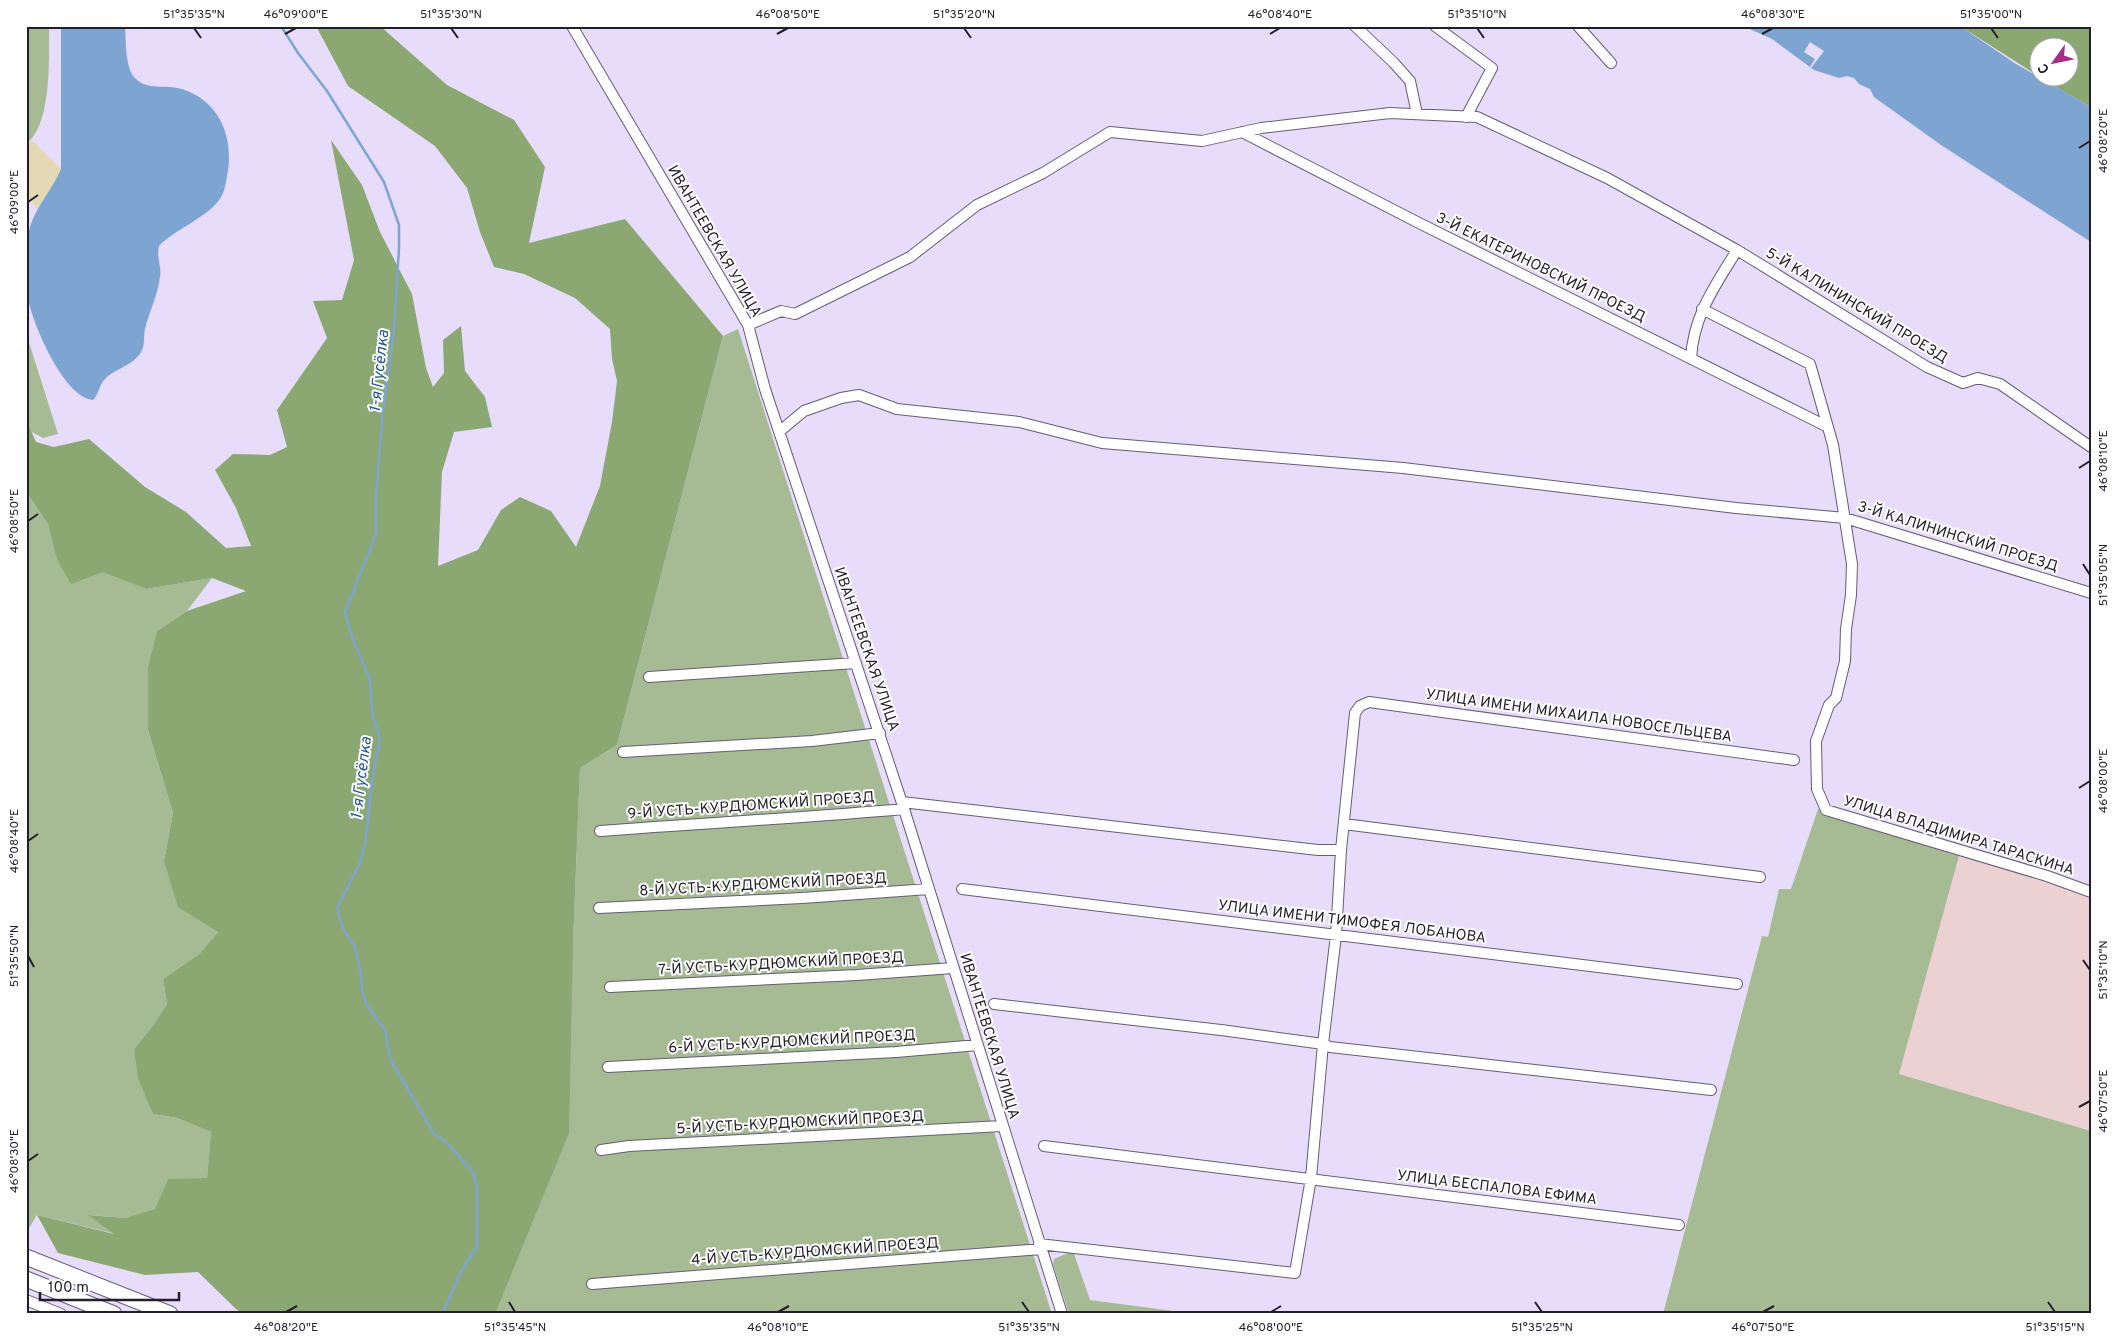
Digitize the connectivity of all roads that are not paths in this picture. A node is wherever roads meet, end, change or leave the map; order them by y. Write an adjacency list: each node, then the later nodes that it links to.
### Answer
1 (572, 26): 11 (street, ИВАНТЕЕВСКАЯ УЛИЦА)
2 (1355, 26): 6 (street)
3 (1435, 26): 7 (street)
4 (1578, 26): 5 (street)
5 (1611, 63)
6 (1417, 114): 7 (street, 5-Й КАЛИНИНСКИЙ ПРОЕЗД); 8 (street, 5-Й КАЛИНИНСКИЙ ПРОЕЗД)
7 (1466, 117): 9 (street, 5-Й КАЛИНИНСКИЙ ПРОЕЗД)
8 (1242, 132): 11 (street, 5-Й КАЛИНИНСКИЙ ПРОЕЗД); 12 (street, 3-Й ЕКАТЕРИНОВСКИЙ ПРОЕЗД)
9 (1737, 250): 10 (street); 15 (street, 5-Й КАЛИНИНСКИЙ ПРОЕЗД)
10 (1702, 309): 12 (street); 13 (street, УЛИЦА ВЛАДИМИРА ТАРАСКИНА)
11 (748, 325): 14 (street, ИВАНТЕЕВСКАЯ УЛИЦА)
12 (1691, 359): 13 (street, 3-Й ЕКАТЕРИНОВСКИЙ ПРОЕЗД)
13 (1828, 427): 16 (street, УЛИЦА ВЛАДИМИРА ТАРАСКИНА)
14 (780, 431): 16 (street, 3-Й КАЛИНИНСКИЙ ПРОЕЗД); 18 (street, ИВАНТЕЕВСКАЯ УЛИЦА)
15 (2091, 447)
16 (1845, 518): 17 (street, 3-Й КАЛИНИНСКИЙ ПРОЕЗД); 30 (street, УЛИЦА ВЛАДИМИРА ТАРАСКИНА)
17 (2091, 593)
18 (856, 663): 19 (street); 20 (street, ИВАНТЕЕВСКАЯ УЛИЦА)
19 (650, 677)
20 (880, 734): 21 (street); 23 (street, ИВАНТЕЕВСКАЯ УЛИЦА)
21 (623, 752)
22 (1794, 760): 24 (street, УЛИЦА ИМЕНИ МИХАИЛА НОВОСЕЛЬЦЕВА)
23 (903, 806): 25 (street, 9-Й УСТЬ-КУРДЮМСКИЙ ПРОЕЗД); 26 (street, 9-Й УСТЬ-КУРДЮМСКИЙ ПРОЕЗД); 28 (street, ИВАНТЕЕВСКАЯ УЛИЦА)
24 (1344, 824): 26 (street); 27 (street)
25 (600, 831)
26 (1341, 850): 32 (street)
27 (1760, 876)
28 (930, 889): 31 (street, 8-Й УСТЬ-КУРДЮМСКИЙ ПРОЕЗД); 33 (street, ИВАНТЕЕВСКАЯ УЛИЦА)
29 (962, 889): 32 (street, УЛИЦА ИМЕНИ ТИМОФЕЯ ЛОБАНОВА)
30 (2091, 892)
31 (599, 908)
32 (1336, 935): 34 (street, УЛИЦА ИМЕНИ ТИМОФЕЯ ЛОБАНОВА); 38 (street)
33 (953, 968): 35 (street, 7-Й УСТЬ-КУРДЮМСКИЙ ПРОЕЗД); 37 (street, ИВАНТЕЕВСКАЯ УЛИЦА)
34 (1737, 984)
35 (610, 987)
36 (994, 1004): 38 (street)
37 (978, 1044): 39 (street, 6-Й УСТЬ-КУРДЮМСКИЙ ПРОЕЗД); 41 (street, ИВАНТЕЕВСКАЯ УЛИЦА)
38 (1324, 1044): 40 (street); 44 (street)
39 (608, 1067)
40 (1711, 1090)
41 (1002, 1126): 43 (street, 5-Й УСТЬ-КУРДЮМСКИЙ ПРОЕЗД); 46 (street, ИВАНТЕЕВСКАЯ УЛИЦА)
42 (1044, 1146): 44 (street, УЛИЦА БЕСПАЛОВА ЕФИМА)
43 (600, 1150)
44 (1311, 1178): 45 (street, УЛИЦА БЕСПАЛОВА ЕФИМА); 46 (street, 4-Й УСТЬ-КУРДЮМСКИЙ ПРОЕЗД)
45 (1679, 1225)
46 (1040, 1247): 49 (street, 4-Й УСТЬ-КУРДЮМСКИЙ ПРОЕЗД); 54 (street, ИВАНТЕЕВСКАЯ УЛИЦА)
47 (26, 1257): 53 (main road)
48 (26, 1279): 52 (main road)
49 (592, 1284)
50 (26, 1300): 51 (street)
51 (61, 1314)
52 (114, 1314)
53 (170, 1314)
54 (1062, 1314)

